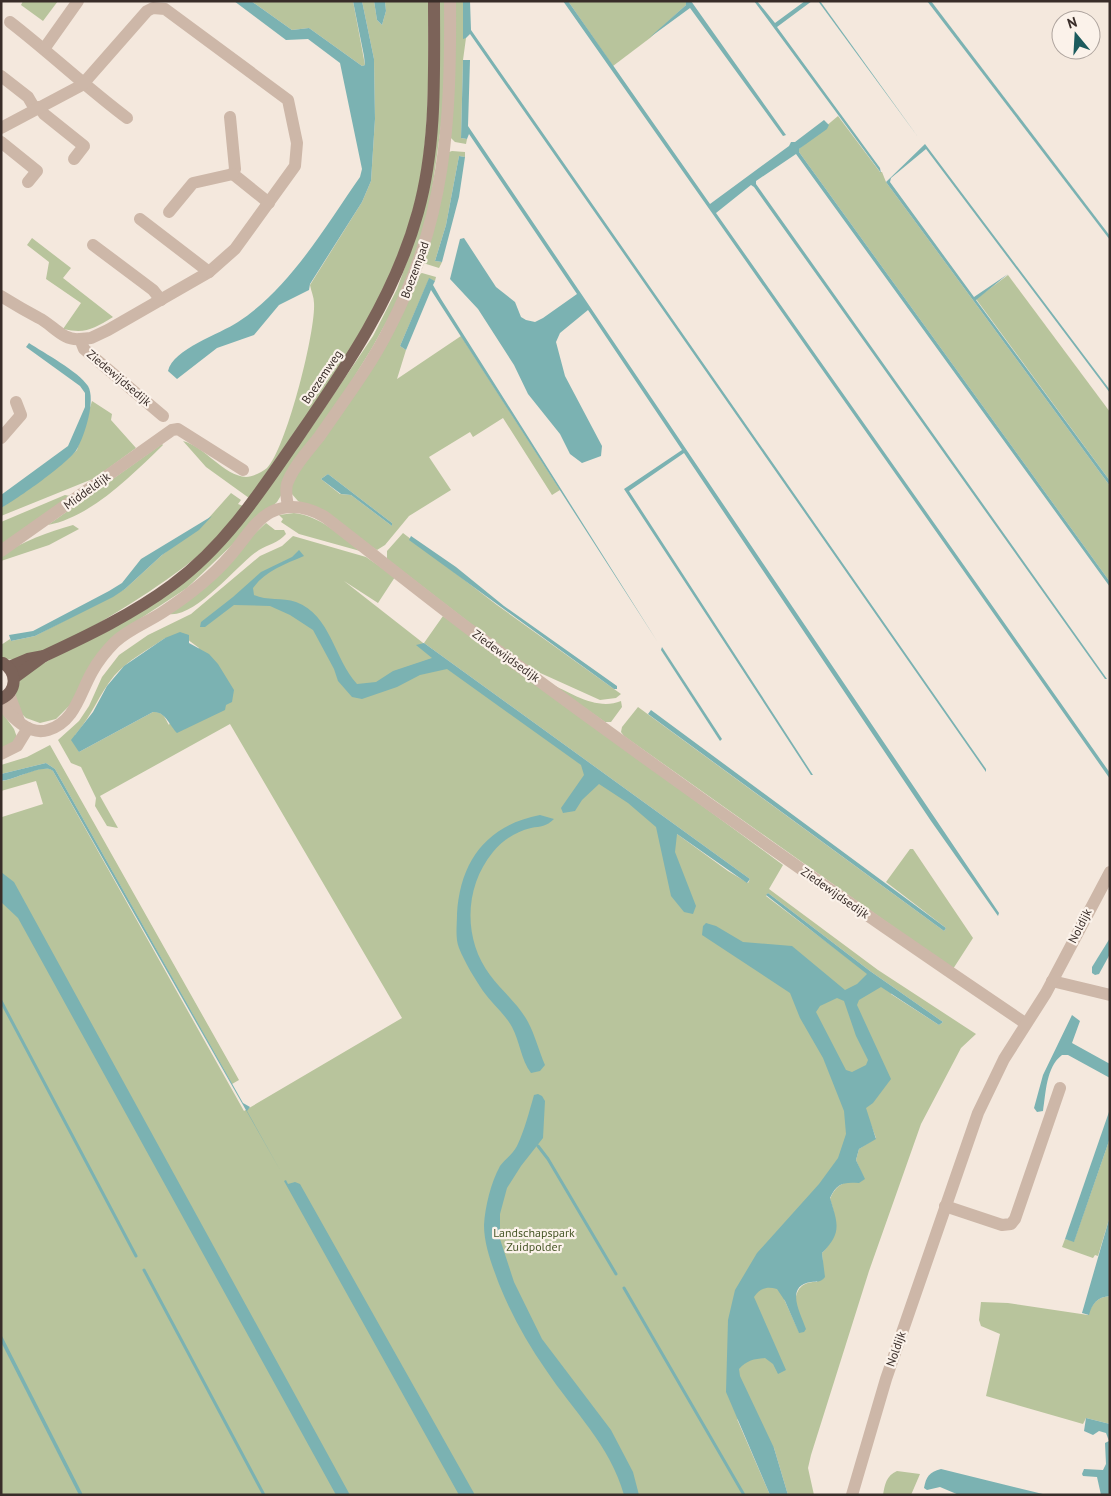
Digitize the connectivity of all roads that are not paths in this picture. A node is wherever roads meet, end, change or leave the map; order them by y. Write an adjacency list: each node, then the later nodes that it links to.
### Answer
1 (78, 1): 5 (street)
2 (434, 1): 30 (main road, Boezemweg)
3 (450, 1): 28 (street, Boezempad)
4 (10, 22): 5 (street)
5 (44, 49): 7 (street)
6 (1, 76): 8 (street)
7 (82, 84): 8 (street); 10 (street); 16 (street)
8 (37, 108): 11 (street); 13 (street)
9 (230, 117): 14 (street)
10 (127, 118)
11 (1, 128)
12 (1, 142): 15 (street)
13 (74, 158)
14 (233, 174): 16 (street); 17 (street)
15 (28, 182)
16 (270, 203): 20 (street)
17 (170, 212)
18 (140, 219): 20 (street)
19 (92, 245): 22 (street)
20 (209, 272): 22 (street)
21 (1, 296): 23 (street, Ziedewijdsedijk)
22 (161, 300): 23 (street)
23 (80, 339): 25 (street, Ziedewijdsedijk)
24 (16, 402): 26 (street)
25 (163, 416)
26 (1, 438)
27 (242, 470): 29 (street, Middeldijk)
28 (288, 507): 32 (street); 37 (street, Ziedewijdsedijk)
29 (1, 551)
30 (8, 669): 31 (main road)
31 (4, 699): 32 (street)
32 (23, 724): 33 (street)
33 (1, 754)
34 (1110, 872): 35 (street, Noldijk)
35 (1052, 981): 36 (street); 37 (street, Noldijk)
36 (1110, 995)
37 (1025, 1023): 39 (street, Noldijk)
38 (1060, 1088): 39 (street)
39 (945, 1206): 40 (street, Noldijk)
40 (852, 1495)

